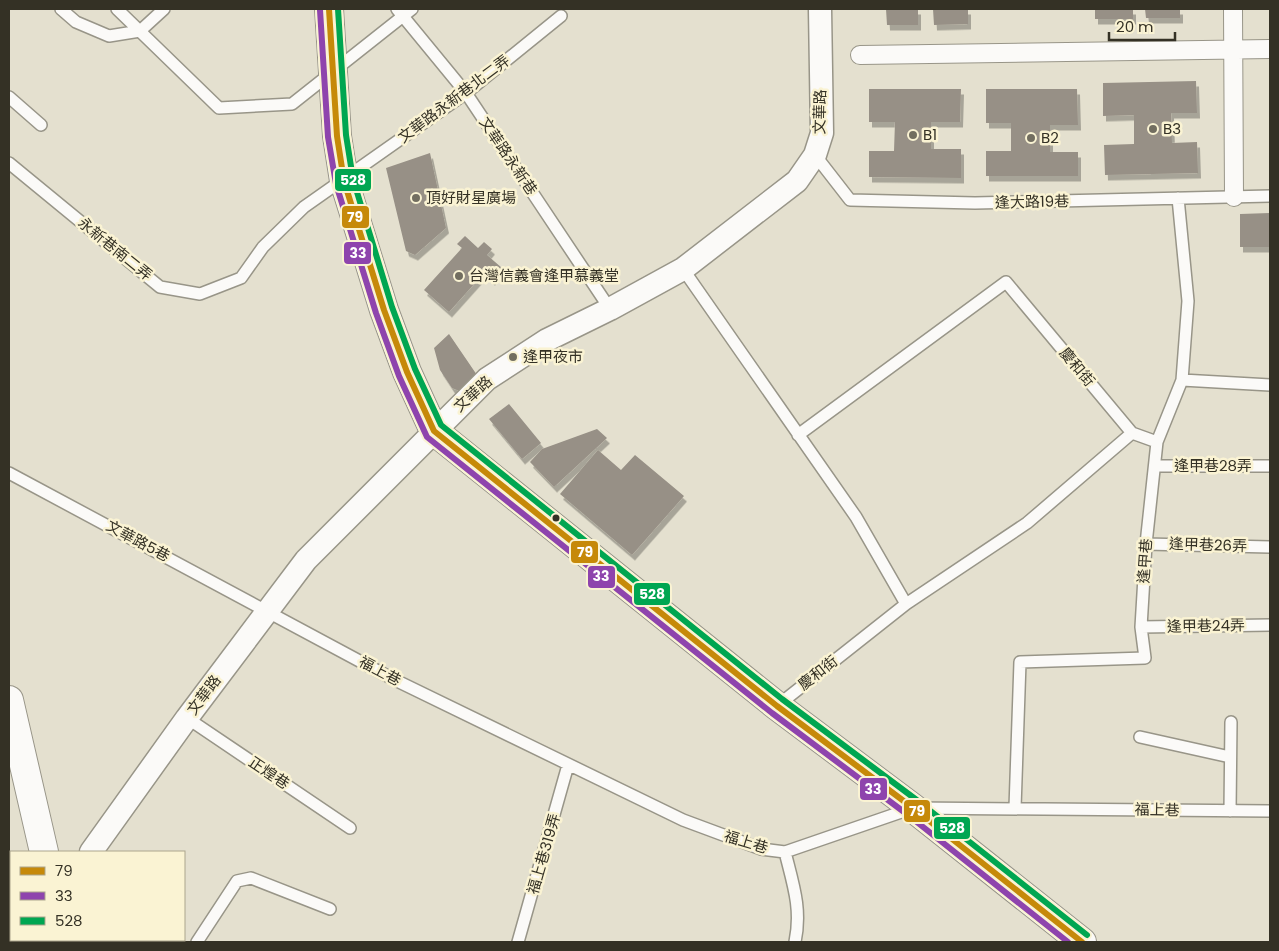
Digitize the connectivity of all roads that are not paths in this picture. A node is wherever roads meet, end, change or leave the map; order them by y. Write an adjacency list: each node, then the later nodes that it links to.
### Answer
1 (61, 9): 9 (lane)
2 (117, 9): 9 (lane)
3 (164, 9): 9 (lane)
4 (329, 9): 13 (street)
5 (820, 9): 17 (street, 文華路)
6 (1233, 9): 11 (street)
7 (404, 11): 13 (lane); 14 (lane, 文華路永新巷)
8 (561, 16): 14 (lane, 文華路永新巷北二弄)
9 (140, 31): 13 (lane)
10 (1270, 49): 11 (street)
11 (1233, 50): 12 (street); 21 (street)
12 (860, 55)
13 (333, 72): 19 (street)
14 (466, 93): 19 (lane, 文華路永新巷北二弄); 24 (lane, 文華路永新巷)
15 (9, 97): 16 (lane)
16 (41, 125)
17 (815, 155): 22 (lane, 逢大路19巷); 23 (street, 文華路)
18 (9, 163): 19 (lane, 永新巷南二弄)
19 (344, 181): 27 (street)
20 (1270, 196): 21 (lane, 逢大路19巷)
21 (1234, 197): 22 (lane, 逢大路19巷)
22 (1178, 198): 25 (lane, 逢甲巷)
23 (683, 269): 24 (street, 文華路); 29 (lane)
24 (610, 310): 27 (street, 文華路)
25 (1182, 380): 26 (lane); 30 (lane, 逢甲巷)
26 (1270, 385)
27 (434, 431): 37 (street, 文華路); 41 (street)
28 (1132, 433): 29 (lane, 慶和街); 30 (lane); 36 (lane, 慶和街)
29 (798, 435): 36 (lane)
30 (1157, 442): 31 (lane, 逢甲巷)
31 (1155, 466): 32 (lane, 逢甲巷28弄); 34 (lane, 逢甲巷)
32 (1270, 466)
33 (9, 472): 37 (lane, 文華路5巷)
34 (1146, 544): 35 (lane, 逢甲巷26弄); 39 (lane, 逢甲巷)
35 (1270, 547)
36 (906, 604): 41 (lane, 慶和街)
37 (268, 610): 42 (street, 文華路); 47 (lane, 福上巷)
38 (1270, 625): 39 (lane, 逢甲巷24弄)
39 (1141, 627): 49 (lane, 逢甲巷)
40 (9, 700): 44 (street)
41 (777, 706): 48 (street)
42 (187, 718): 52 (lane, 正煌巷); 54 (street, 文華路)
43 (1231, 722): 46 (lane)
44 (13, 731): 53 (street)
45 (1140, 737): 46 (lane)
46 (1230, 757): 50 (lane)
47 (568, 765): 55 (lane, 福上巷); 58 (lane, 福上巷319弄)
48 (912, 808): 49 (lane, 福上巷); 55 (lane, 福上巷); 60 (street)
49 (1015, 808): 50 (lane, 福上巷)
50 (1230, 811): 51 (lane, 福上巷)
51 (1270, 811)
52 (350, 828)
53 (44, 851)
54 (92, 851)
55 (785, 852): 59 (lane)
56 (330, 909): 57 (lane)
57 (197, 942)
58 (522, 942)
59 (795, 942)
60 (1082, 942)

